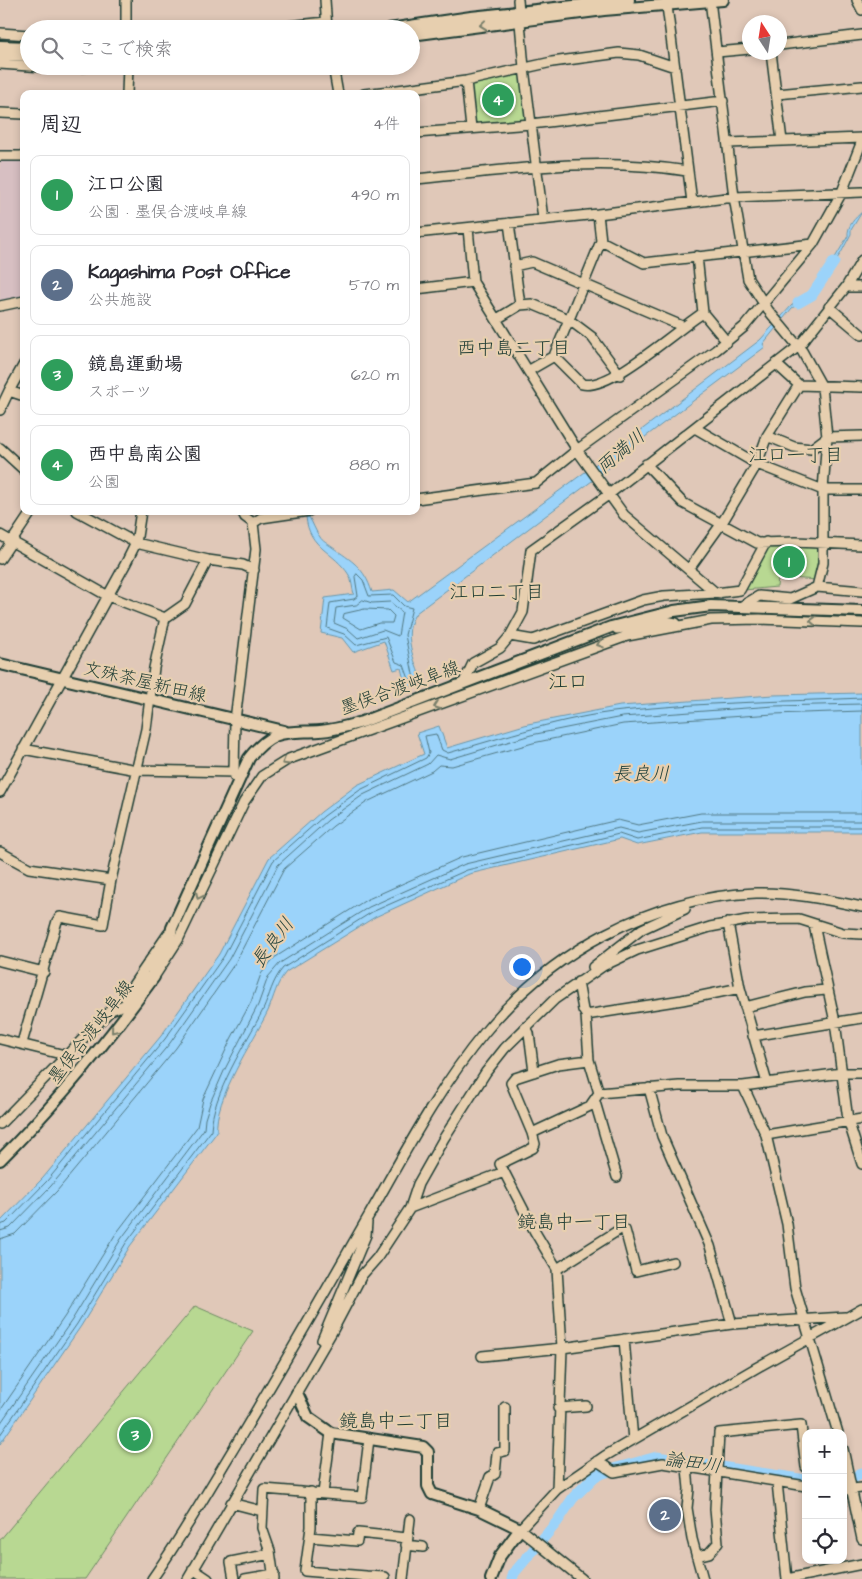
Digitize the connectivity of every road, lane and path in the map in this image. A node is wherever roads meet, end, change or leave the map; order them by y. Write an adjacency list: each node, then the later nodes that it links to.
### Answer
1 (126, 0): 11 (street)
2 (325, 0): 12 (street)
3 (518, 0): 10 (street)
4 (629, 0): 10 (main road)
5 (723, 0): 7 (main road)
6 (857, 0): 9 (street)
7 (711, 1): 8 (main road); 22 (street)
8 (667, 6): 10 (main road); 28 (street)
9 (862, 10)
10 (520, 17): 13 (main road); 16 (main road, one-way to 16); 29 (street)
11 (126, 20)
12 (327, 20)
13 (420, 26)
14 (0, 33): 15 (street)
15 (20, 34)
16 (420, 34)
17 (862, 35): 18 (street)
18 (787, 45)
19 (0, 46): 20 (main road)
20 (20, 47)
21 (742, 50): 22 (street)
22 (717, 52): 38 (street)
23 (0, 55): 24 (main road)
24 (20, 56)
25 (772, 60): 37 (street)
26 (0, 64): 27 (street)
27 (20, 65)
28 (676, 67): 29 (street); 39 (street)
29 (524, 68): 32 (street); 42 (street)
30 (128, 75): 34 (street)
31 (335, 75): 35 (street)
32 (466, 81): 36 (street); 43 (street)
33 (862, 86): 37 (street)
34 (128, 90)
35 (337, 90)
36 (404, 90)
37 (777, 94): 46 (street)
38 (722, 101): 39 (street); 47 (street)
39 (680, 107): 42 (street); 51 (street)
40 (0, 113): 41 (street)
41 (20, 114)
42 (532, 124): 43 (street); 50 (street)
43 (470, 128): 44 (street)
44 (420, 133)
45 (862, 140): 46 (street); 53 (street)
46 (782, 141): 47 (street)
47 (728, 143): 55 (street)
48 (0, 156): 49 (street)
49 (20, 156)
50 (537, 166): 51 (street); 52 (street); 58 (street)
51 (687, 171): 56 (street)
52 (420, 179)
53 (842, 192): 54 (street); 55 (street); 63 (street)
54 (858, 192)
55 (734, 197): 56 (street); 64 (street)
56 (692, 202): 57 (street)
57 (598, 214): 58 (street); 62 (street)
58 (543, 219): 59 (street)
59 (509, 223): 60 (street); 67 (street)
60 (468, 228): 61 (street); 68 (street)
61 (420, 233)
62 (601, 241): 65 (street); 69 (street)
63 (814, 244): 64 (street); 76 (street)
64 (742, 250): 65 (street); 76 (street)
65 (697, 256): 78 (street)
66 (862, 260): 70 (street)
67 (514, 266): 69 (street); 74 (street)
68 (474, 282): 72 (street); 79 (street)
69 (584, 285): 80 (street); 81 (street)
70 (846, 287): 71 (street); 77 (street)
71 (862, 287)
72 (420, 289)
73 (20, 302): 75 (street)
74 (520, 305): 79 (street); 80 (street)
75 (0, 306)
76 (766, 307): 83 (street); 84 (street)
77 (829, 308): 82 (street); 84 (street)
78 (703, 313): 81 (street); 83 (street)
79 (497, 319): 88 (street)
80 (568, 319): 85 (street); 89 (street)
81 (682, 326): 89 (street)
82 (862, 335)
83 (727, 342): 101 (street)
84 (797, 344): 86 (street); 92 (street)
85 (554, 356): 88 (street); 89 (street)
86 (776, 364): 90 (street); 96 (street)
87 (20, 371): 93 (street)
88 (528, 371): 101 (street)
89 (620, 375)
90 (799, 385): 92 (street); 97 (street)
91 (862, 386): 92 (street)
92 (822, 387): 99 (street)
93 (9, 391): 94 (street); 95 (street)
94 (20, 395)
95 (0, 410)
96 (695, 428): 102 (street); 103 (street)
97 (767, 436): 99 (street); 103 (street)
98 (862, 436): 99 (street)
99 (827, 437): 105 (street)
100 (0, 448): 104 (street)
101 (578, 452): 107 (street); 108 (street)
102 (646, 464): 107 (street); 115 (street)
103 (757, 464): 105 (street); 115 (street)
104 (20, 466)
105 (823, 490): 106 (street); 120 (street)
106 (862, 490)
107 (607, 493): 124 (street); 136 (street)
108 (420, 498)
109 (29, 515): 117 (street)
110 (84, 515): 119 (street)
111 (140, 515): 119 (street)
112 (244, 515): 114 (street)
113 (282, 515): 114 (street)
114 (254, 523): 125 (street)
115 (722, 523): 118 (street); 124 (street)
116 (0, 535): 117 (street)
117 (10, 542): 122 (street); 129 (street)
118 (766, 542): 120 (street); 128 (street)
119 (136, 543): 123 (street); 129 (street)
120 (824, 543): 121 (street); 126 (street)
121 (862, 545)
122 (0, 559)
123 (208, 560): 125 (street); 132 (street)
124 (689, 569): 128 (street)
125 (254, 570): 141 (street)
126 (817, 587): 127 (street); 130 (street)
127 (862, 591)
128 (716, 593): 136 (street)
129 (108, 596): 132 (street); 138 (street)
130 (742, 606): 131 (main road, 墨俣合渡岐阜線); 135 (main road, 墨俣合渡岐阜線)
131 (862, 611)
132 (165, 618): 140 (street)
133 (862, 623): 134 (street, one-way to 134)
134 (681, 624): 135 (street); 159 (street, one-way to 159)
135 (611, 627): 139 (main road, 墨俣合渡岐阜線)
136 (510, 636): 139 (street)
137 (0, 664): 138 (main road, 文殊茶屋新田線)
138 (62, 680): 140 (main road, 文殊茶屋新田線); 143 (street)
139 (464, 682): 142 (main road, 墨俣合渡岐阜線)
140 (150, 699): 141 (main road, 文殊茶屋新田線); 144 (street)
141 (235, 720): 142 (main road, 文殊茶屋新田線); 145 (street)
142 (284, 731): 146 (main road, 墨俣合渡岐阜線)
143 (23, 749): 144 (street); 147 (street)
144 (137, 770): 145 (street); 149 (street)
145 (234, 772): 146 (street)
146 (237, 785): 154 (main road, 墨俣合渡岐阜線)
147 (0, 792)
148 (0, 852): 149 (street)
149 (111, 880): 158 (street)
150 (708, 900): 151 (street); 160 (street); 192 (street)
151 (862, 907)
152 (728, 923): 153 (street); 160 (street); 161 (street)
153 (814, 925): 155 (street); 162 (street)
154 (172, 928): 159 (main road, 墨俣合渡岐阜線); 164 (street)
155 (857, 933): 156 (street)
156 (862, 938)
157 (0, 961): 158 (street)
158 (44, 972): 171 (street)
159 (154, 977): 164 (street); 187 (main road, 墨俣合渡岐阜線, one-way to 187)
160 (581, 980): 165 (street); 168 (street)
161 (740, 988): 163 (street); 165 (street)
162 (826, 990): 163 (street); 167 (street)
163 (746, 1007): 169 (street)
164 (110, 1010): 172 (street)
165 (586, 1015): 173 (street)
166 (862, 1018): 167 (street)
167 (834, 1022): 169 (street); 175 (street)
168 (525, 1027): 174 (street); 191 (street)
169 (753, 1036): 177 (street)
170 (0, 1039): 171 (street)
171 (22, 1043): 172 (street)
172 (65, 1055): 184 (street)
173 (589, 1060): 174 (street); 180 (street)
174 (534, 1072): 185 (street)
175 (842, 1073): 176 (street); 177 (street); 182 (street)
176 (862, 1073)
177 (767, 1083): 178 (street)
178 (743, 1086): 179 (street); 186 (street)
179 (649, 1088): 180 (street); 198 (street)
180 (599, 1093): 181 (street)
181 (594, 1102): 185 (street); 190 (street)
182 (848, 1120): 183 (street); 186 (street); 188 (street)
183 (862, 1120)
184 (0, 1124)
185 (532, 1133): 189 (street)
186 (766, 1135): 197 (street)
187 (0, 1160)
188 (862, 1164)
189 (504, 1172): 191 (street); 194 (street)
190 (617, 1177)
191 (410, 1208): 203 (street)
192 (368, 1218): 203 (street); 239 (street)
193 (673, 1262): 194 (street)
194 (557, 1269): 201 (street)
195 (862, 1309): 196 (street)
196 (846, 1317): 197 (street); 199 (street)
197 (805, 1320): 198 (street); 199 (street)
198 (732, 1324): 200 (street)
199 (810, 1339): 208 (street); 212 (street)
200 (624, 1340): 201 (street); 212 (street)
201 (562, 1348): 202 (street); 207 (street)
202 (482, 1356)
203 (311, 1365): 204 (street)
204 (297, 1393): 209 (main road); 223 (street)
205 (505, 1406): 224 (street)
206 (586, 1406): 207 (street)
207 (558, 1408): 219 (street)
208 (837, 1429)
209 (331, 1433): 211 (main road); 222 (street)
210 (802, 1433): 216 (street)
211 (369, 1439): 222 (street); 224 (main road)
212 (633, 1440): 214 (street)
213 (847, 1460): 220 (street)
214 (598, 1461): 215 (street); 219 (street)
215 (687, 1468): 216 (street); 233 (street)
216 (716, 1469): 217 (street); 233 (street)
217 (777, 1482): 218 (street); 248 (street)
218 (802, 1485)
219 (557, 1489): 227 (street)
220 (858, 1489): 229 (street)
221 (311, 1492): 222 (street); 225 (street); 228 (street)
222 (323, 1493)
223 (231, 1503): 225 (street); 235 (street)
224 (479, 1509): 227 (main road)
225 (262, 1511): 232 (street)
226 (410, 1519): 230 (street)
227 (520, 1529): 245 (main road); 246 (street)
228 (310, 1537): 230 (street); 238 (street)
229 (862, 1539)
230 (407, 1542): 231 (street); 244 (street)
231 (423, 1547)
232 (270, 1554): 236 (street); 242 (street)
233 (697, 1556): 247 (street)
234 (862, 1564): 248 (street)
235 (193, 1569): 240 (street); 241 (street)
236 (274, 1577): 243 (street)
237 (385, 1577): 238 (street)
238 (366, 1578)
239 (152, 1579)
240 (188, 1579)
241 (208, 1579)
242 (234, 1579)
243 (245, 1579)
244 (403, 1579)
245 (491, 1579)
246 (582, 1579)
247 (704, 1579)
248 (787, 1579)

